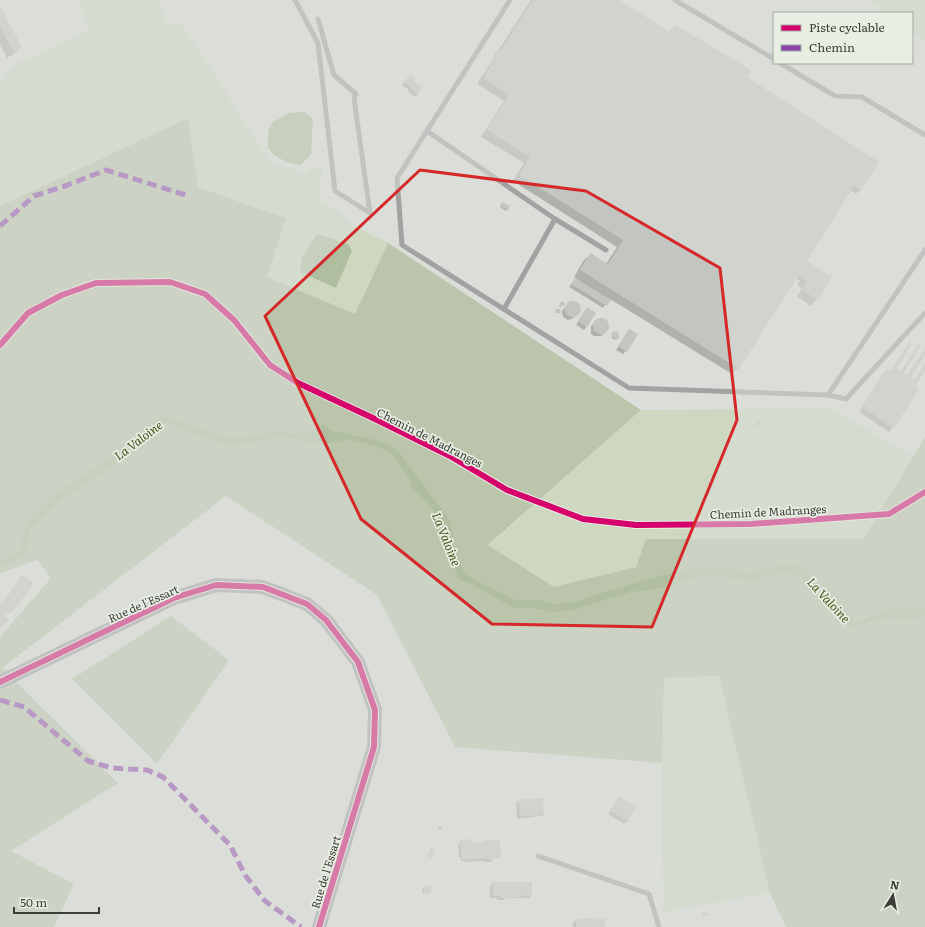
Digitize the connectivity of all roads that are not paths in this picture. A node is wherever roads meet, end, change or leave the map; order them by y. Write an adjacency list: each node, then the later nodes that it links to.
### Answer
1 (295, 0): 4 (lane)
2 (510, 0): 7 (lane)
3 (675, 0): 5 (lane)
4 (318, 19)
5 (773, 58)
6 (782, 64): 8 (lane)
7 (426, 131): 9 (lane); 12 (lane)
8 (925, 135)
9 (555, 219): 10 (lane); 12 (lane)
10 (606, 250)
11 (925, 250): 14 (lane)
12 (504, 309): 14 (lane)
13 (925, 313): 14 (lane)
14 (828, 395)
15 (0, 682): 17 (street, Rue de l'Essart)
16 (538, 856): 18 (lane)
17 (319, 927)
18 (659, 927)

